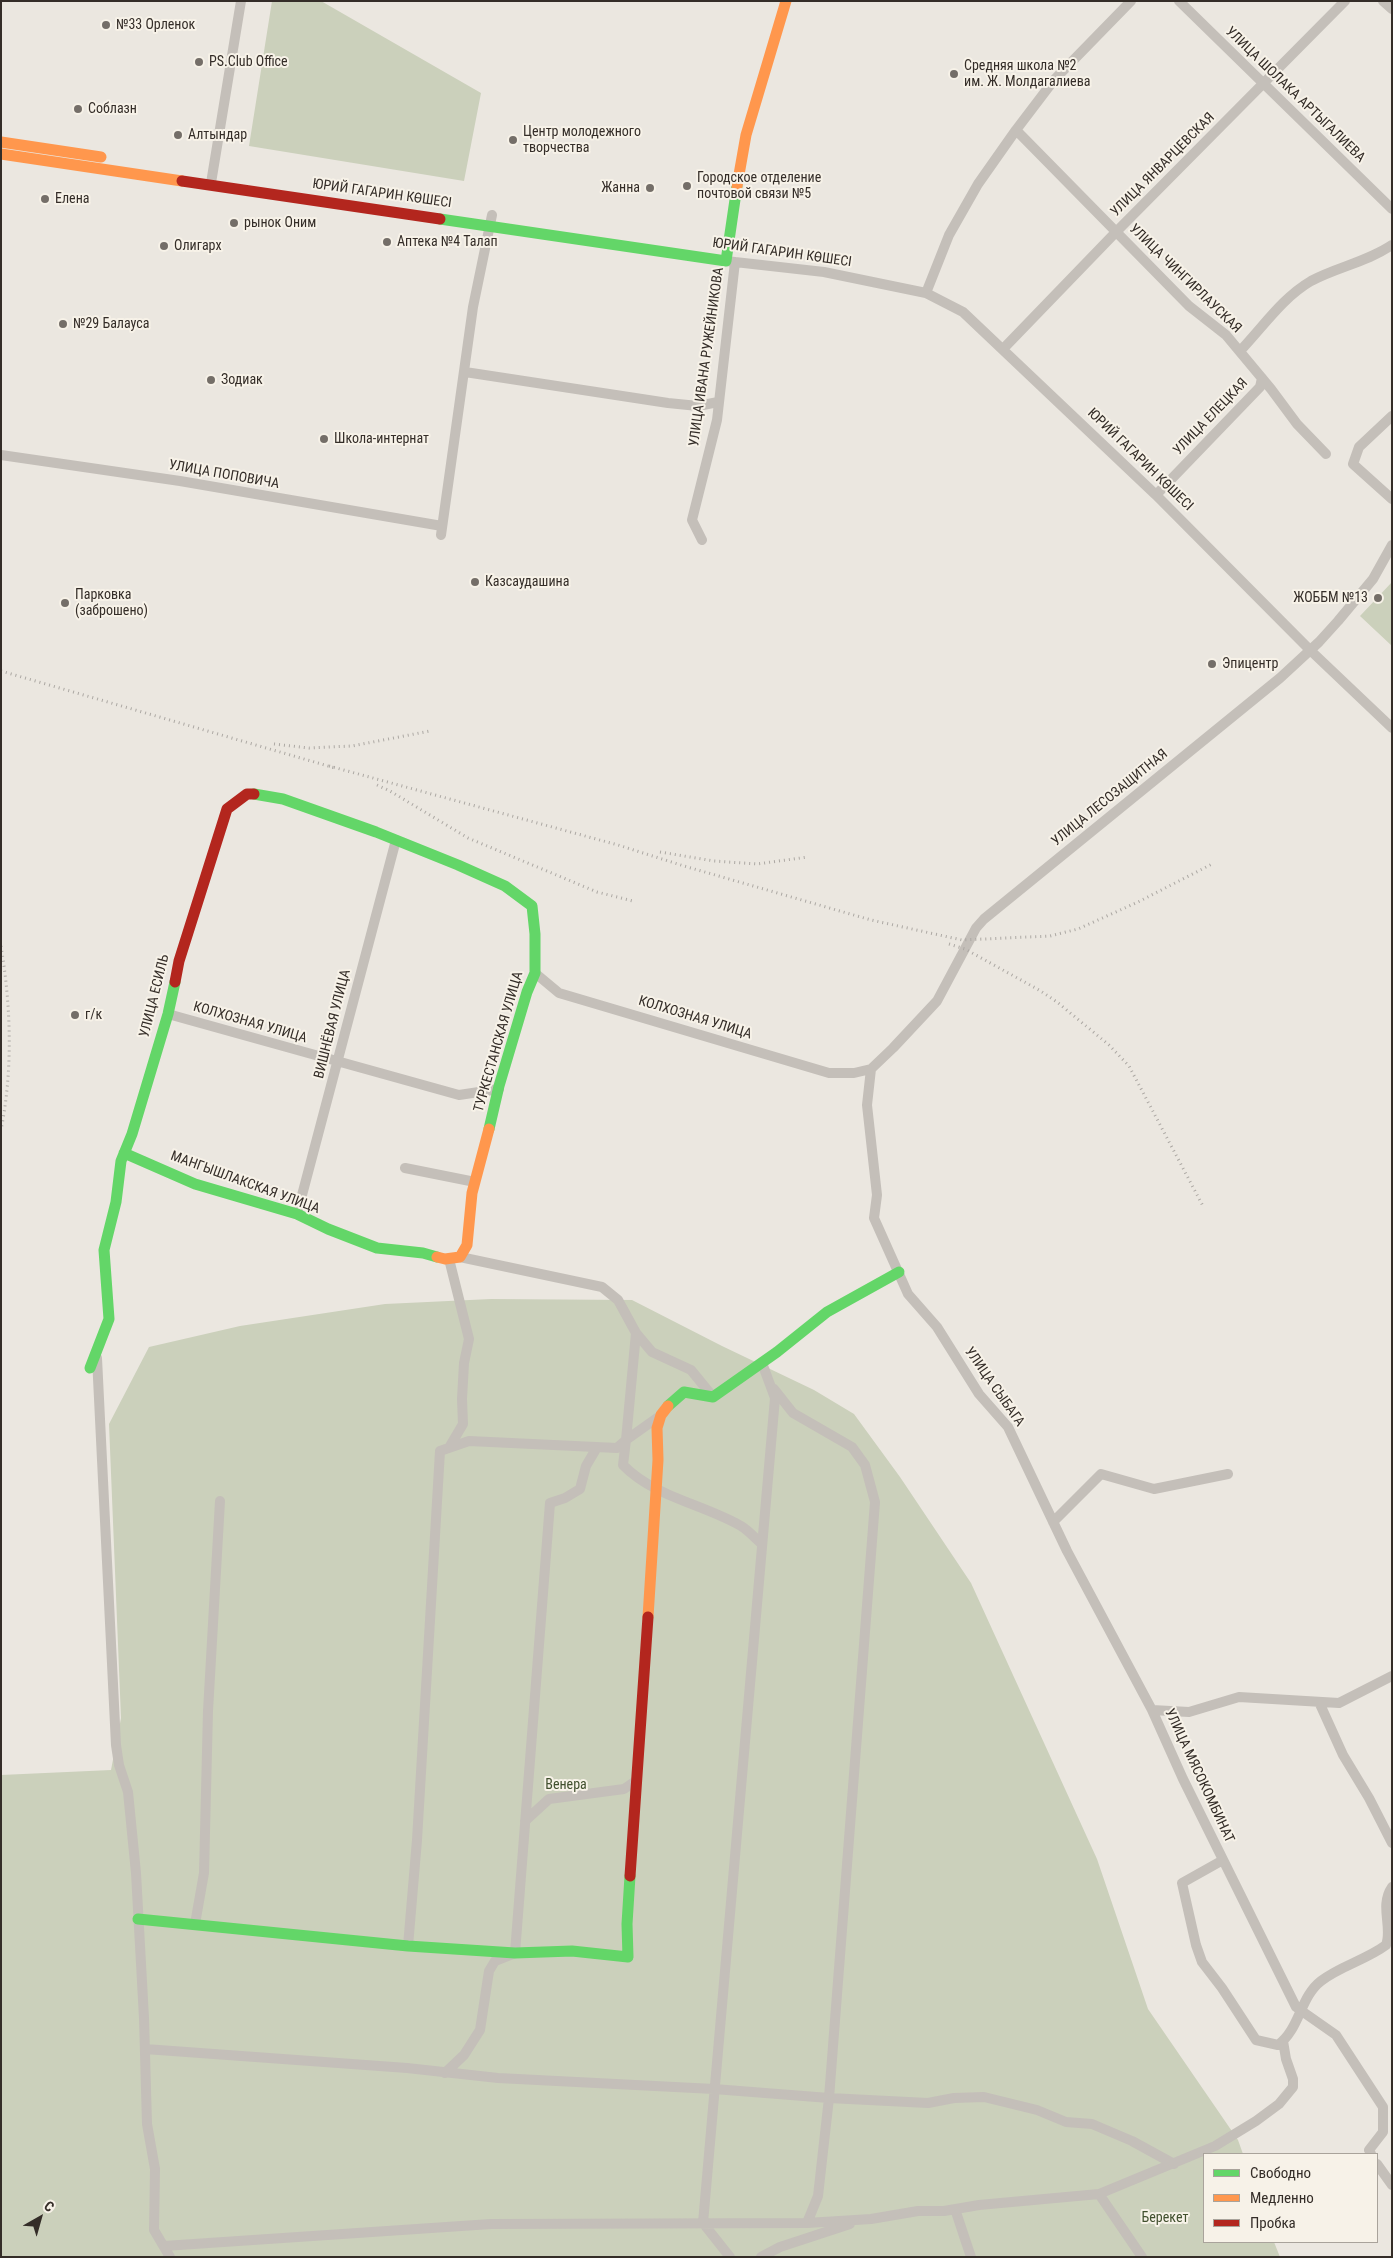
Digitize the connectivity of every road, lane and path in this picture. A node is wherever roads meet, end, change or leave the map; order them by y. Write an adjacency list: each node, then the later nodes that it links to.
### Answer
1 (241, 1): 13 (street)
2 (786, 1): 18 (street)
3 (1131, 1): 9 (street)
4 (1179, 1): 8 (street, УЛИЦА ШОЛАКА АРТЫГАЛИЕВА)
5 (1345, 1): 8 (street, УЛИЦА ЯНВАРЦЕВСКАЯ)
6 (1383, 1): 7 (street)
7 (1392, 9)
8 (1264, 83): 14 (street, УЛИЦА ШОЛАКА АРТЫГАЛИЕВА); 16 (street, УЛИЦА ЯНВАРЦЕВСКАЯ)
9 (1016, 130): 16 (street, УЛИЦА ЧИНГИРЛАУСКАЯ); 19 (street)
10 (1, 142): 12 (street)
11 (1, 154): 13 (street, ЮРИЙ ГАГАРИН КӨШЕСІ)
12 (160, 166)
13 (216, 176): 15 (street, ЮРИЙ ГАГАРИН КӨШЕСІ); 15 (street, ЮРИЙ ГАГАРИН КӨШЕСІ)
14 (1392, 209)
15 (492, 220): 18 (street, ЮРИЙ ГАГАРИН КӨШЕСІ); 22 (street)
16 (1116, 232): 20 (street, УЛИЦА ЯНВАРЦЕВСКАЯ); 21 (street, УЛИЦА ЧИНГИРЛАУСКАЯ)
17 (1392, 245): 21 (street)
18 (729, 258): 19 (street, ЮРИЙ ГАГАРИН КӨШЕСІ); 24 (street, УЛИЦА ИВАНА РУЖЕЙНИКОВА)
19 (926, 293): 20 (street, ЮРИЙ ГАГАРИН КӨШЕСІ)
20 (1003, 349): 28 (street, ЮРИЙ ГАГАРИН КӨШЕСІ)
21 (1240, 351): 23 (street, УЛИЦА ЧИНГИРЛАУСКАЯ)
22 (465, 372): 24 (street); 27 (street, УЛИЦА ПОПОВИЧА)
23 (1262, 378): 26 (street, УЛИЦА ЧИНГИРЛАУСКАЯ); 28 (street, УЛИЦА ЕЛЕЦКАЯ)
24 (718, 402): 30 (street, УЛИЦА ИВАНА РУЖЕЙНИКОВА)
25 (1392, 416): 29 (street)
26 (1326, 454)
27 (1, 455)
28 (1156, 495): 32 (street, ЮРИЙ ГАГАРИН КӨШЕСІ)
29 (1392, 499)
30 (702, 540)
31 (1392, 545): 32 (street, УЛИЦА ЛЕСОЗАЩИТНАЯ)
32 (1310, 650): 33 (street, ЮРИЙ ГАГАРИН КӨШЕСІ); 38 (street, УЛИЦА ЛЕСОЗАЩИТНАЯ)
33 (1392, 728)
34 (396, 840): 35 (street, ТУРКЕСТАНСКАЯ УЛИЦА); 36 (street, УЛИЦА ЕСИЛЬ); 37 (street, ВИШНЁВАЯ УЛИЦА)
35 (535, 972): 38 (street, КОЛХОЗНАЯ УЛИЦА); 39 (street, ТУРКЕСТАНСКАЯ УЛИЦА)
36 (168, 1014): 37 (street, КОЛХОЗНАЯ УЛИЦА); 40 (street, УЛИЦА ЕСИЛЬ)
37 (337, 1062): 39 (street, КОЛХОЗНАЯ УЛИЦА); 43 (street, ВИШНЁВАЯ УЛИЦА)
38 (871, 1069): 45 (street, УЛИЦА СЫБАГА)
39 (499, 1089): 42 (street, ТУРКЕСТАНСКАЯ УЛИЦА)
40 (124, 1153): 43 (street, МАНГЫШЛАКСКАЯ УЛИЦА); 47 (street, УЛИЦА ЕСИЛЬ)
41 (405, 1168): 42 (street)
42 (475, 1182): 44 (street, ТУРКЕСТАНСКАЯ УЛИЦА)
43 (297, 1214): 44 (street, МАНГЫШЛАКСКАЯ УЛИЦА)
44 (454, 1258): 46 (street); 54 (street)
45 (898, 1272): 48 (street); 59 (street, УЛИЦА СЫБАГА)
46 (636, 1333): 51 (street); 53 (street)
47 (96, 1352): 49 (street, УЛИЦА ЕСИЛЬ); 70 (street)
48 (762, 1363): 50 (street); 51 (street)
49 (90, 1368)
50 (770, 1384): 60 (street); 79 (street)
51 (713, 1397): 52 (street)
52 (658, 1418): 53 (street); 57 (street)
53 (626, 1440): 55 (street); 57 (street)
54 (450, 1446): 55 (street); 72 (street)
55 (596, 1449): 65 (street)
56 (1228, 1474): 59 (street)
57 (656, 1488): 60 (street); 64 (street)
58 (220, 1501): 71 (street)
59 (1053, 1522): 63 (street, УЛИЦА СЫБАГА)
60 (762, 1544): 78 (street)
61 (1392, 1676): 62 (street, УЛИЦА МЯСОКОМБИНАТ)
62 (1319, 1702): 63 (street, УЛИЦА МЯСОКОМБИНАТ); 66 (street)
63 (1152, 1710): 68 (street, УЛИЦА МЯСОКОМБИНАТ)
64 (636, 1780): 65 (street); 73 (street)
65 (525, 1821): 73 (street)
66 (1388, 1826): 67 (street)
67 (1392, 1843)
68 (1223, 1860): 74 (street, УЛИЦА МЯСОКОМБИНАТ); 75 (street)
69 (1392, 1887): 74 (street)
70 (138, 1918): 71 (street); 76 (street)
71 (195, 1924): 72 (street)
72 (408, 1946): 73 (street)
73 (515, 1953): 77 (street)
74 (1302, 2011): 75 (street); 80 (street, УЛИЦА МЯСОКОМБИНАТ)
75 (1283, 2041): 82 (street)
76 (145, 2049): 77 (street); 90 (street)
77 (445, 2072): 78 (street)
78 (714, 2089): 79 (street); 88 (street)
79 (829, 2098): 82 (street); 89 (street)
80 (1387, 2107): 81 (street)
81 (1370, 2153)
82 (1174, 2164): 85 (street)
83 (1378, 2165): 84 (street)
84 (1392, 2185)
85 (1099, 2194): 86 (street); 95 (street)
86 (955, 2209): 87 (street); 94 (street)
87 (863, 2220): 89 (street); 93 (street)
88 (703, 2223): 89 (street); 90 (street); 92 (street)
89 (807, 2223)
90 (164, 2246): 91 (street)
91 (170, 2257)
92 (730, 2257)
93 (762, 2257)
94 (971, 2257)
95 (1142, 2257)

